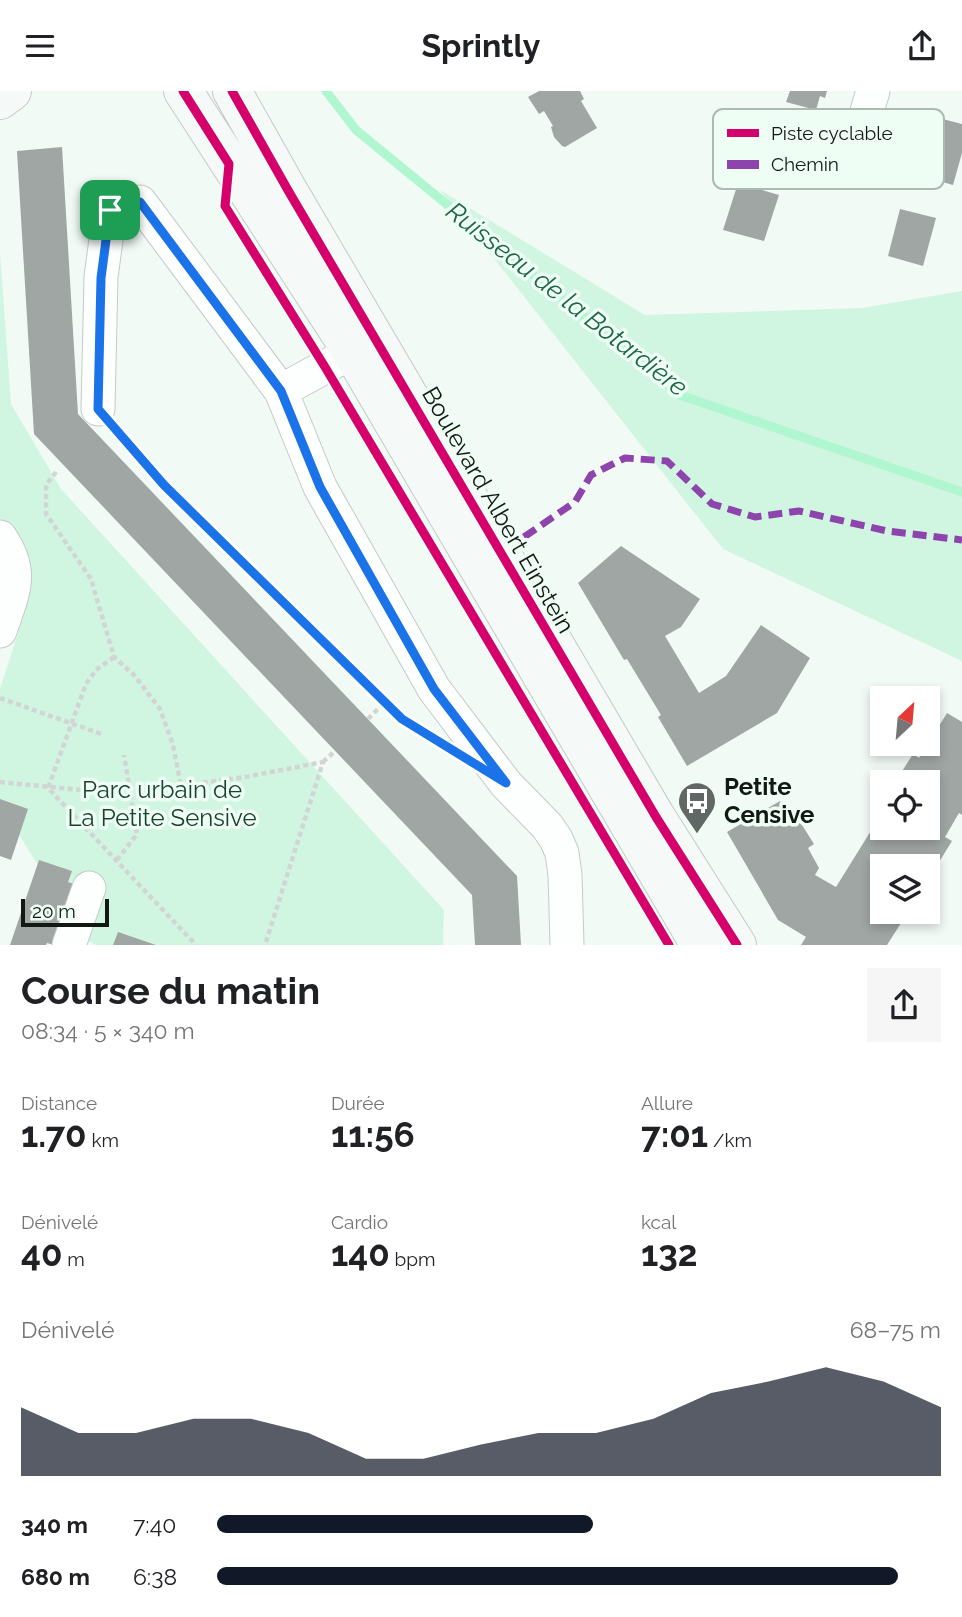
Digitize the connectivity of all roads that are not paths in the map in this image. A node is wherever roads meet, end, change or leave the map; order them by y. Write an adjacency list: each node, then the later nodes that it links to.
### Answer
1 (12, 91): 5 (main road)
2 (183, 91): 7 (main road, Boulevard Albert Einstein)
3 (232, 91): 16 (main road, Boulevard Albert Einstein)
4 (873, 91): 6 (street)
5 (0, 100)
6 (868, 109)
7 (352, 352): 8 (street); 15 (main road, Boulevard Albert Einstein)
8 (281, 391): 9 (street); 14 (street)
9 (98, 409)
10 (0, 537): 11 (street)
11 (0, 631)
12 (89, 888): 13 (street)
13 (69, 945)
14 (568, 945)
15 (700, 945)
16 (737, 945)

